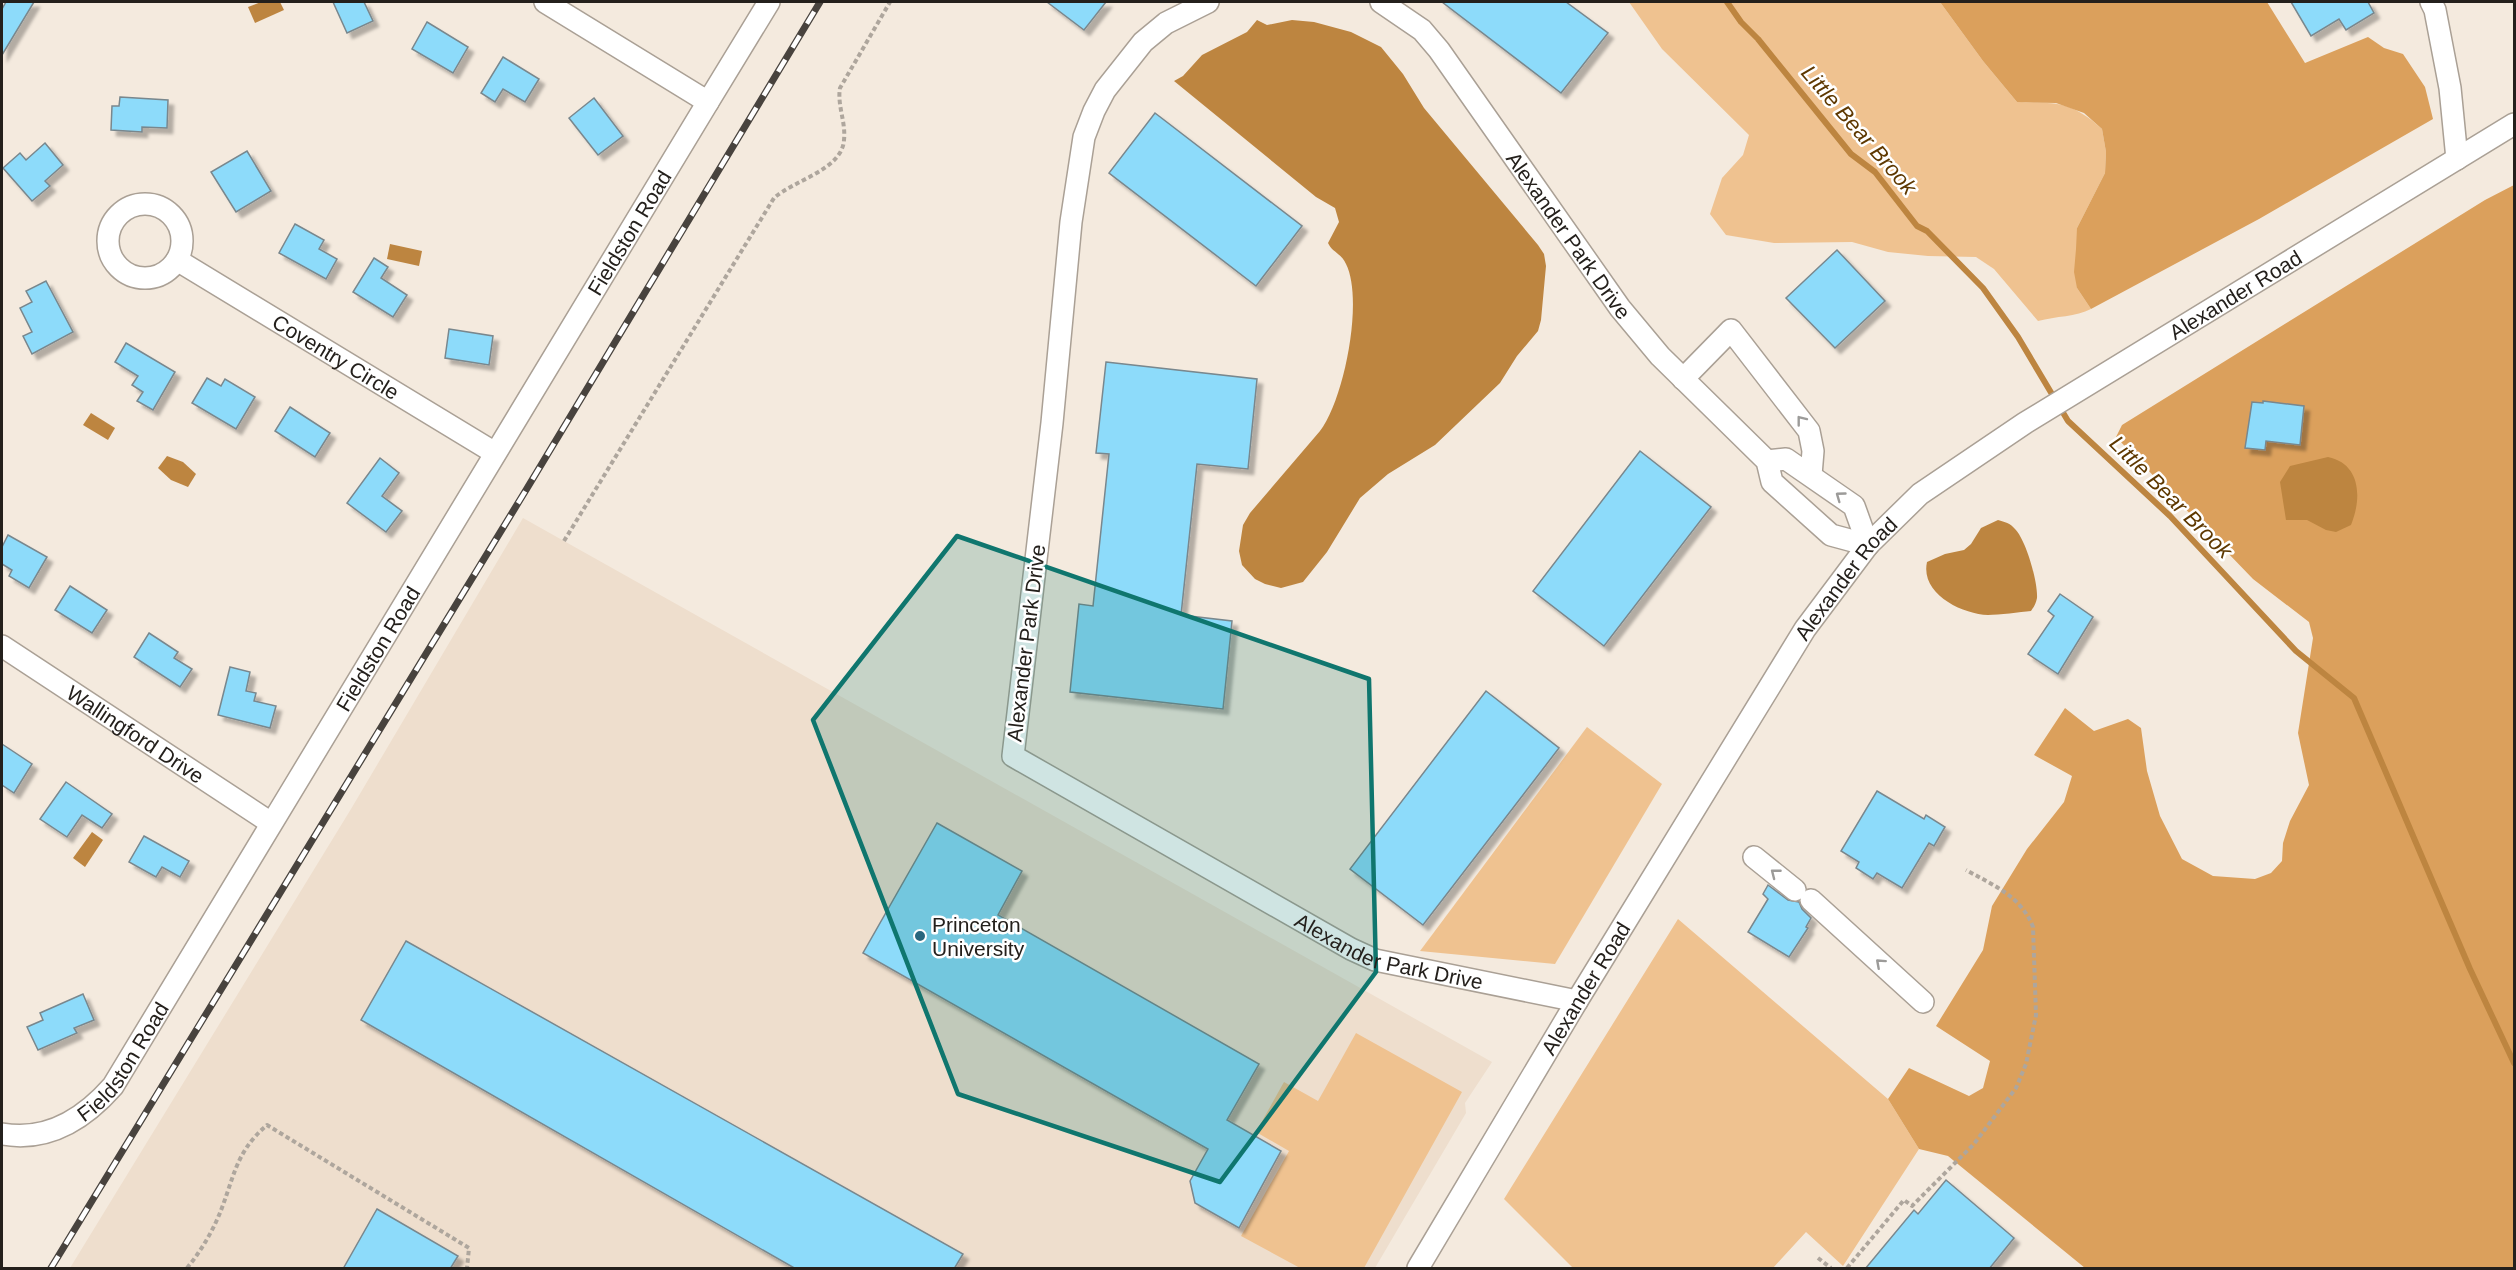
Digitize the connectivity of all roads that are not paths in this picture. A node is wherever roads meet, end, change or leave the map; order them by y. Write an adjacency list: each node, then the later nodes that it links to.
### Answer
1 (545, 2): 6 (street)
2 (769, 2): 6 (street, Fieldston Road)
3 (1208, 2): 18 (street, Alexander Park Drive)
4 (1381, 2): 10 (street, Alexander Park Drive)
5 (2431, 2): 8 (street)
6 (708, 102): 11 (street, Fieldston Road)
7 (2514, 124): 8 (street, Alexander Road)
8 (2457, 159): 14 (street, Alexander Road)
9 (177, 260): 11 (street, Coventry Circle)
10 (1683, 379): 12 (street, Alexander Park Drive); 13 (street, one-way to 10)
11 (495, 453): 16 (street, Fieldston Road)
12 (1767, 461): 13 (street); 14 (street, Alexander Park Drive)
13 (1811, 475): 14 (street, one-way to 13)
14 (1868, 545): 18 (street, Alexander Road)
15 (2, 646): 16 (street, Wallingford Drive)
16 (271, 823): 20 (street, Fieldston Road)
17 (1754, 857): 19 (street, one-way to 17)
18 (1577, 1001): 21 (street, Alexander Road)
19 (1923, 1002)
20 (2, 1134)
21 (1418, 1269)

